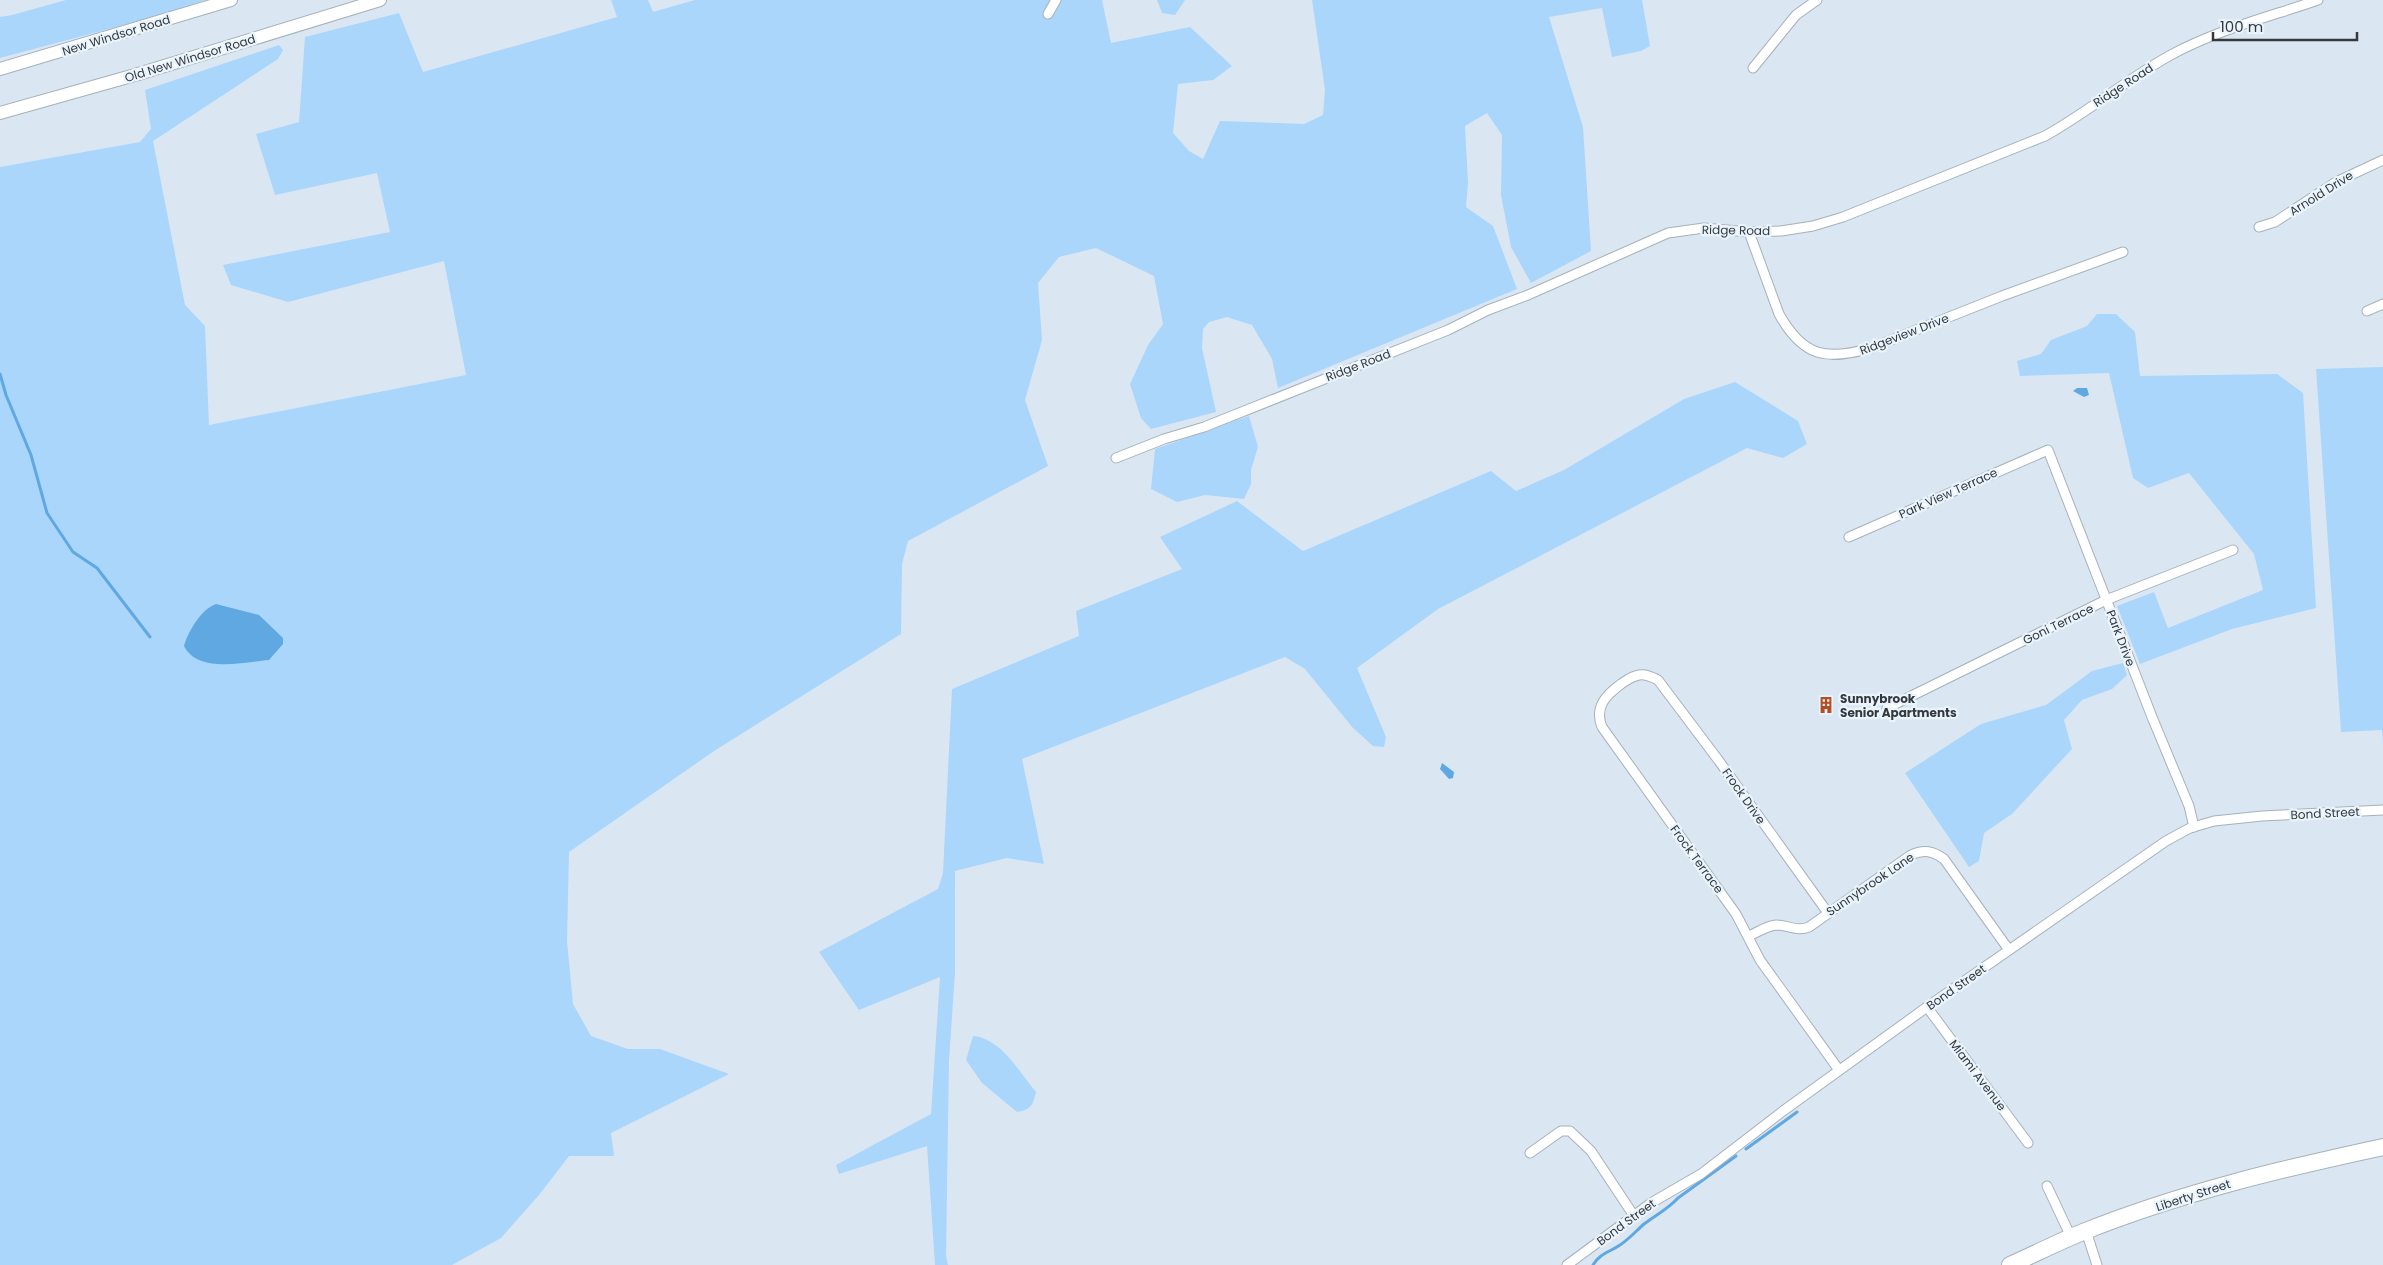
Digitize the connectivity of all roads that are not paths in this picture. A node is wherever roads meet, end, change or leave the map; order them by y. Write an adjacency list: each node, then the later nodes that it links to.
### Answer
1 (231, 0): 8 (street, New Windsor Road)
2 (380, 0): 9 (street, Old New Windsor Road)
3 (1056, 0): 6 (street)
4 (1817, 0): 7 (street)
5 (2318, 0): 12 (street, Ridge Road)
6 (1048, 14)
7 (1753, 68)
8 (0, 69)
9 (0, 112)
10 (2383, 160): 11 (street, Arnold Drive)
11 (2259, 227)
12 (1749, 232): 13 (street, Ridgeview Drive); 17 (street, Ridge Road)
13 (2123, 252)
14 (2383, 304): 15 (street)
15 (2367, 311)
16 (2048, 450): 18 (street, Park View Terrace); 20 (street, Park Drive)
17 (1116, 458)
18 (1849, 537)
19 (2233, 550): 20 (street, Goni Terrace)
20 (2106, 600): 22 (street, Goni Terrace); 24 (street, Park Drive)
21 (1658, 680): 25 (street, Frock Drive); 26 (street, Frock Terrace)
22 (1887, 708)
23 (2383, 810): 24 (street, Bond Street)
24 (2194, 827): 27 (street, Bond Street)
25 (1828, 913): 26 (street, Sunnybrook Lane); 27 (street, Sunnybrook Lane)
26 (1749, 936): 29 (street, Frock Terrace)
27 (2009, 950): 28 (street, Bond Street)
28 (1927, 1007): 29 (street, Bond Street); 30 (street, Miami Avenue)
29 (1839, 1070): 34 (street, Bond Street)
30 (2028, 1143)
31 (2383, 1147): 35 (highway, Liberty Street)
32 (1530, 1153): 34 (street)
33 (2046, 1186): 35 (street)
34 (1634, 1216): 36 (street, Bond Street)
35 (2078, 1234): 37 (highway, Liberty Street); 38 (street)
36 (1567, 1265)
37 (2010, 1265)
38 (2097, 1265)

